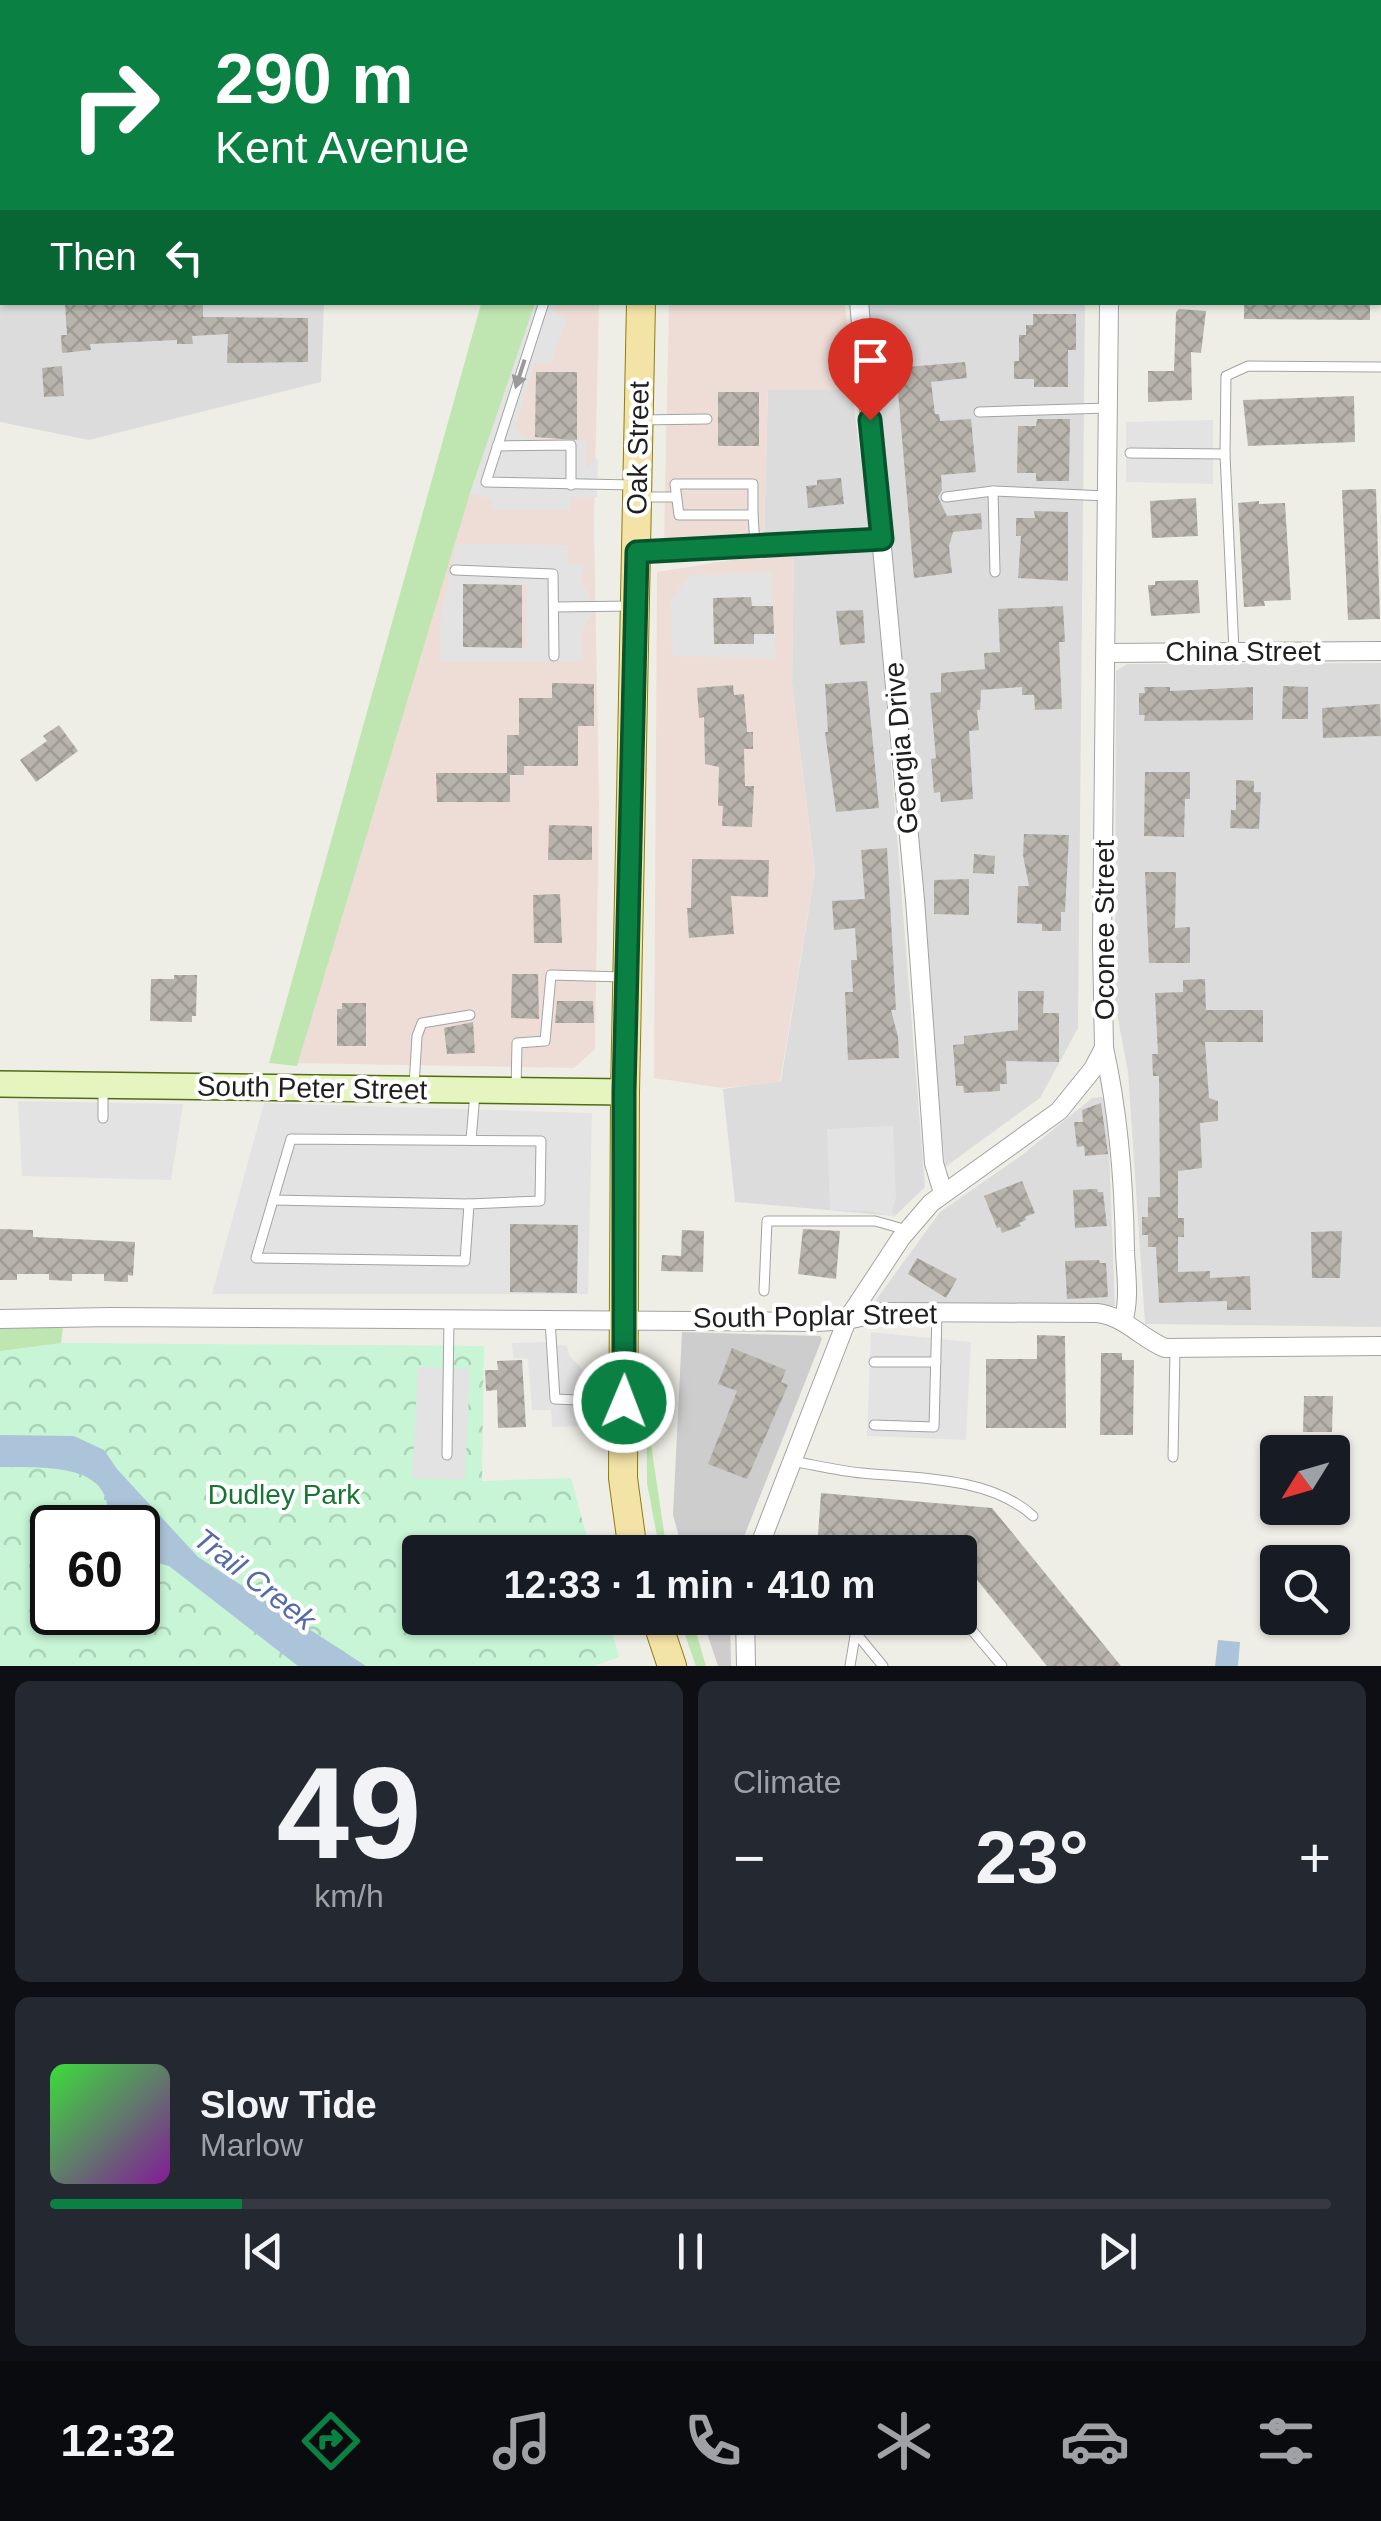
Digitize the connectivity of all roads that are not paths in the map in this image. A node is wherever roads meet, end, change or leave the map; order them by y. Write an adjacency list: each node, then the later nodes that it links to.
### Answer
1 (543, 305): 10 (lane, one-way to 10)
2 (641, 305): 8 (main road, Oak Street)
3 (859, 305): 20 (street, Georgia Drive)
4 (1109, 305): 6 (street, Oconee Street)
5 (1381, 367): 12 (lane)
6 (1108, 408): 7 (lane); 17 (street, Oconee Street)
7 (979, 412)
8 (639, 420): 9 (lane); 14 (main road, Oak Street)
9 (708, 420)
10 (497, 446): 13 (lane); 13 (lane)
11 (1130, 453): 12 (lane)
12 (1225, 454): 27 (lane)
13 (572, 485): 14 (lane)
14 (637, 491): 16 (lane); 22 (main road, Oak Street)
15 (993, 491): 17 (lane); 18 (lane); 24 (lane)
16 (676, 496): 19 (lane); 19 (lane)
17 (1107, 496): 29 (street, Oconee Street)
18 (946, 497)
19 (752, 515): 21 (lane)
20 (882, 539): 21 (street); 42 (street, Georgia Drive)
21 (755, 545): 22 (street)
22 (637, 552): 25 (main road, Oak Street)
23 (455, 570): 26 (lane)
24 (995, 572)
25 (636, 606): 26 (lane); 31 (main road, Oak Street)
26 (554, 607): 30 (lane)
27 (1234, 650): 28 (street, China Street); 29 (street, China Street)
28 (1381, 650)
29 (1106, 653): 33 (street, Oconee Street)
30 (554, 656)
31 (627, 977): 38 (lane); 39 (main road, Oak Street)
32 (470, 1015): 36 (lane)
33 (1104, 1048): 42 (street, Oconee Street); 53 (street)
34 (0, 1084): 35 (street, South Peter Street)
35 (104, 1086): 36 (street, South Peter Street); 40 (lane)
36 (414, 1089): 37 (street, South Peter Street)
37 (475, 1090): 38 (street, South Peter Street); 41 (lane)
38 (516, 1090): 39 (street, South Peter Street)
39 (624, 1092): 51 (main road, Oak Street)
40 (103, 1118)
41 (471, 1140): 43 (lane); 44 (lane)
42 (943, 1194): 45 (street, Oconee Street)
43 (273, 1200): 44 (lane); 44 (lane)
44 (469, 1204)
45 (908, 1230): 46 (lane); 52 (street, Oconee Street)
46 (764, 1291)
47 (937, 1313): 52 (street, South Poplar Street); 53 (street, South Poplar Street); 57 (lane)
48 (0, 1319): 49 (street, South Poplar Street)
49 (449, 1319): 50 (street, South Poplar Street); 60 (lane)
50 (550, 1319): 51 (street, South Poplar Street); 58 (lane)
51 (624, 1320): 52 (street, South Poplar Street); 58 (main road, Oak Street)
52 (847, 1320): 62 (street, Oconee Street)
53 (1123, 1322): 55 (street, South Poplar Street)
54 (1381, 1346): 55 (street, South Poplar Street)
55 (1175, 1348): 61 (lane)
56 (874, 1362): 57 (lane)
57 (936, 1362): 59 (lane)
58 (624, 1402): 64 (main road, Oak Street)
59 (874, 1425)
60 (447, 1455)
61 (1173, 1457)
62 (792, 1461): 63 (lane); 65 (street, Oconee Street)
63 (1033, 1516)
64 (631, 1535)
65 (764, 1535)
66 (661, 1635): 71 (main road)
67 (745, 1635): 72 (street)
68 (855, 1635): 73 (lane)
69 (857, 1635): 74 (lane)
70 (976, 1635): 75 (lane)
71 (670, 1665)
72 (746, 1666)
73 (850, 1666)
74 (883, 1666)
75 (1002, 1666)

